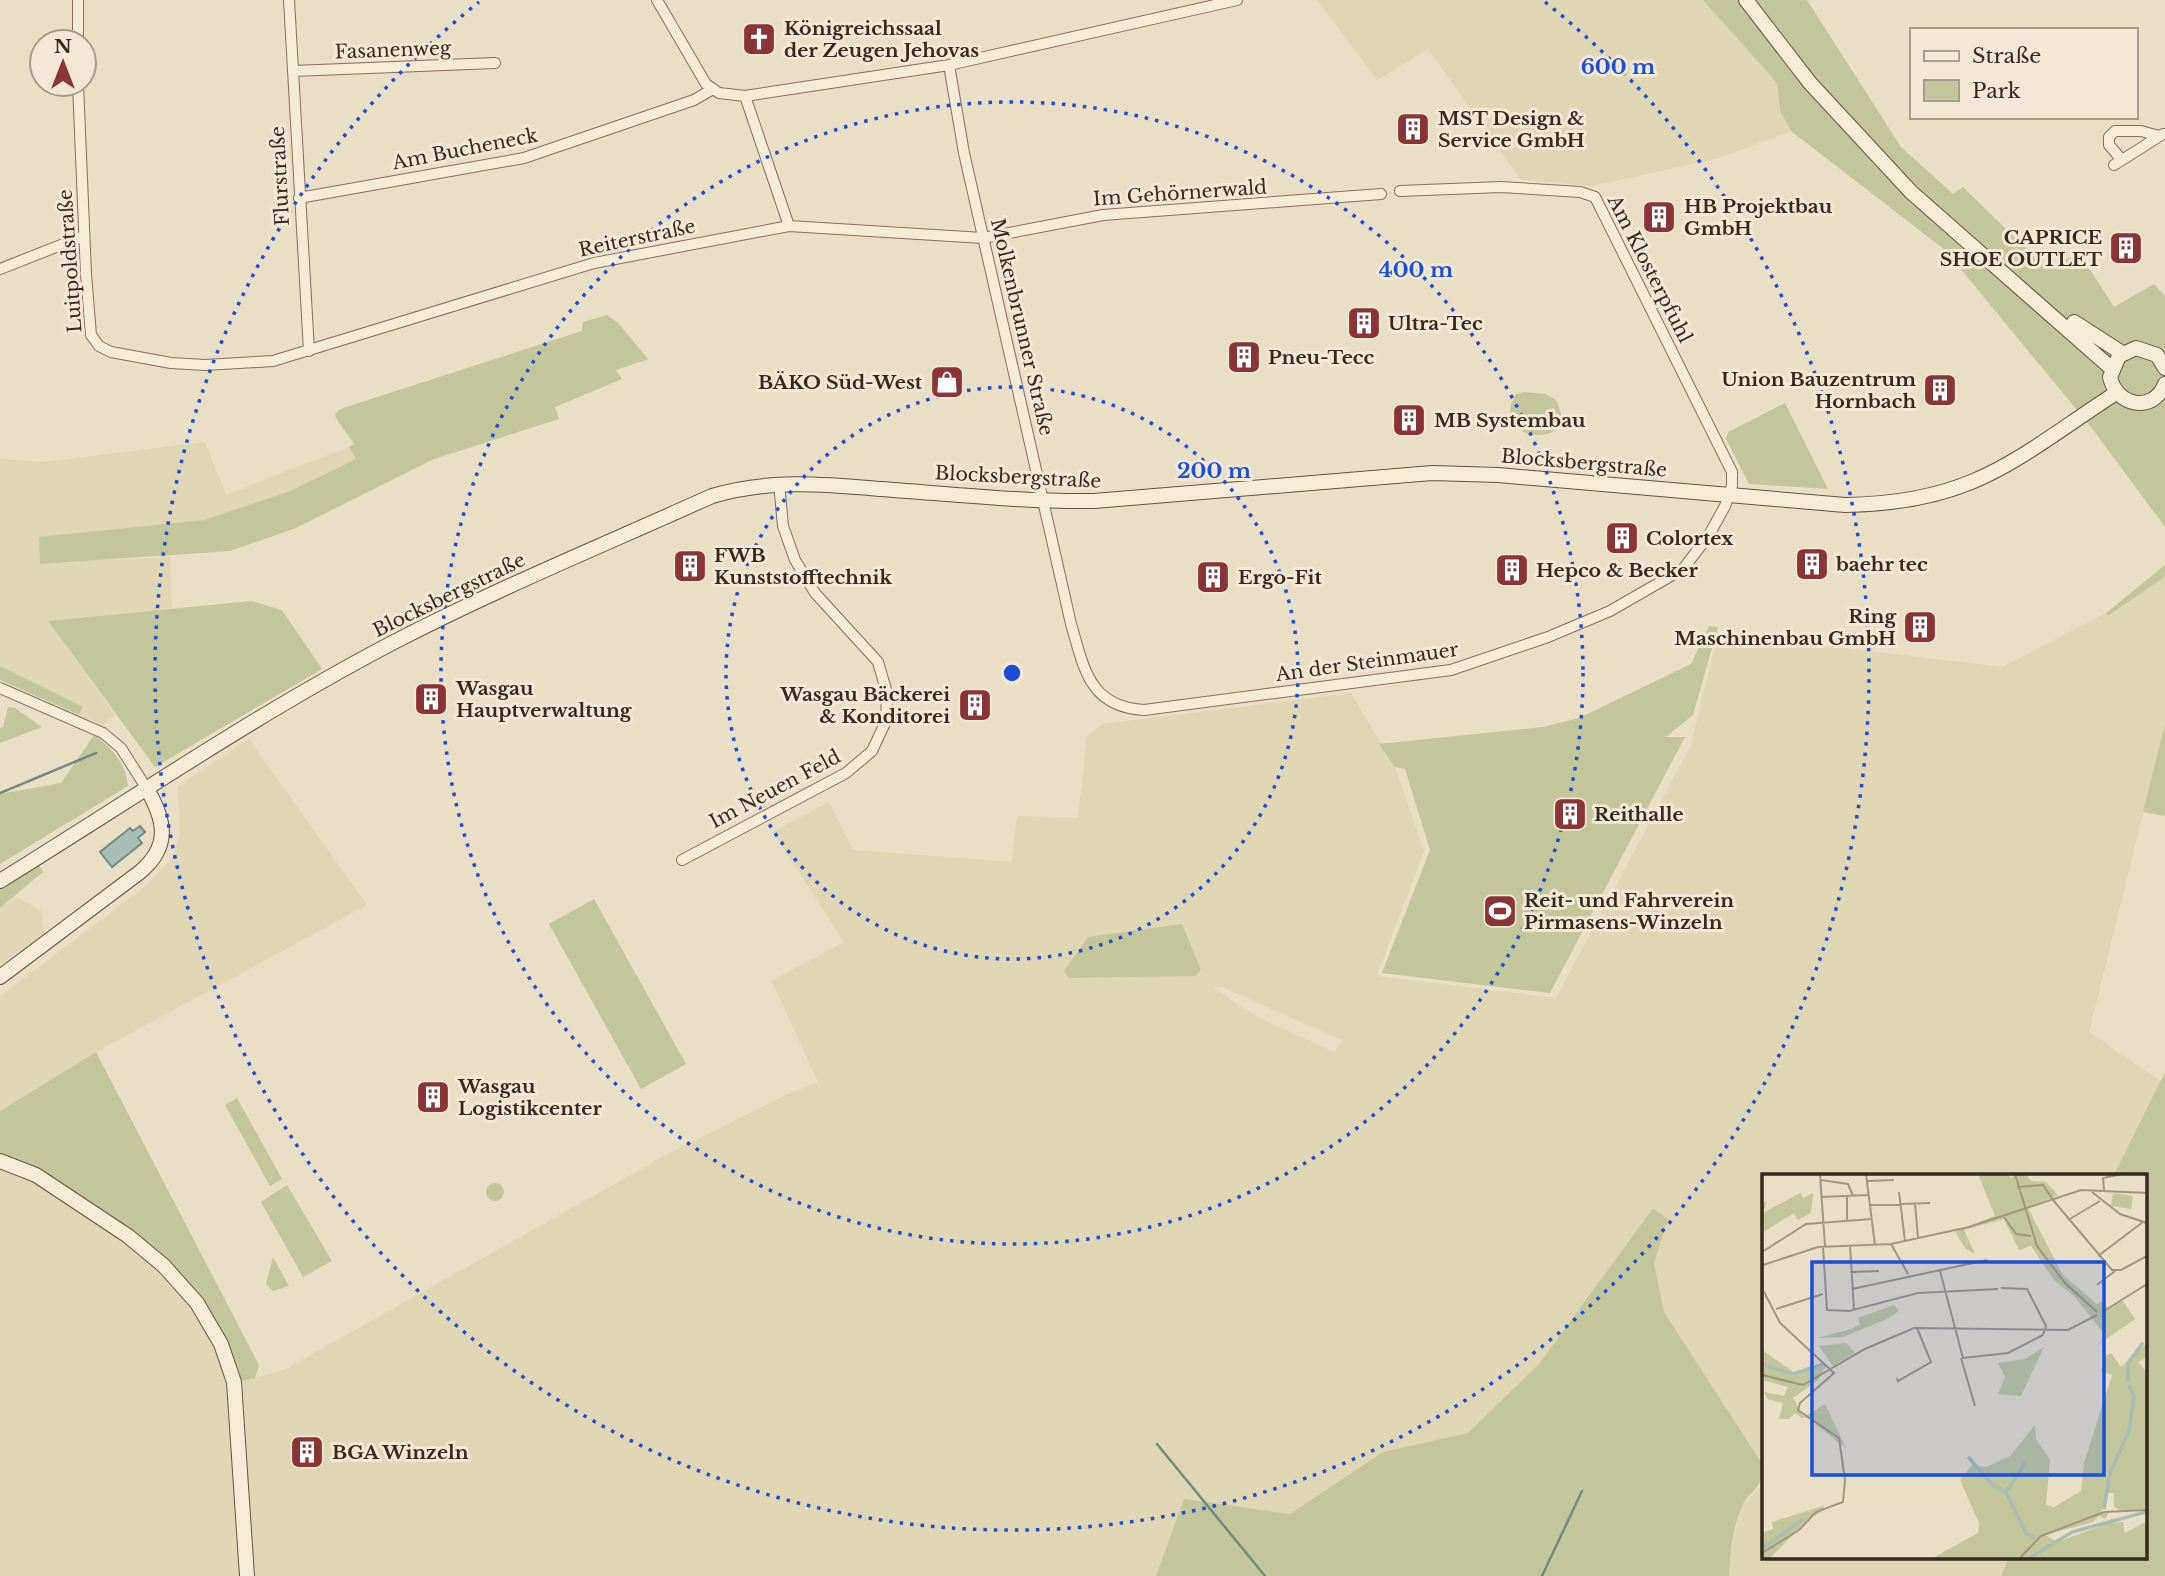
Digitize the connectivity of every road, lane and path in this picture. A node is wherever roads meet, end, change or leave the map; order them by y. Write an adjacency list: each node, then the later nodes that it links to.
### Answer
1 (78, 0): 6 (street)
2 (289, 0): 9 (street, Flurstraße)
3 (657, 0): 10 (street)
4 (1237, 0): 8 (street)
5 (1745, 0): 21 (main road)
6 (78, 28)
7 (495, 63): 9 (street, Fasanenweg)
8 (949, 65): 11 (street); 19 (street, Molkenbrunner Straße)
9 (293, 71): 16 (street, Flurstraße)
10 (713, 89): 11 (street); 16 (street, Am Bucheneck)
11 (745, 96): 17 (street)
12 (79, 98): 18 (street, Luitpoldstraße)
13 (2162, 134): 13 (street)
14 (1401, 191): 29 (street, Am Klosterpfuhl)
15 (1381, 194): 19 (street, Im Gehörnerwald)
16 (299, 198): 22 (street, Flurstraße)
17 (789, 226): 19 (street, Reiterstraße); 22 (street, Reiterstraße)
18 (84, 236): 20 (street); 22 (street, Luitpoldstraße)
19 (983, 238): 30 (street, Molkenbrunner Straße)
20 (0, 269)
21 (2012, 280): 23 (main road); 25 (main road)
22 (309, 351)
23 (2122, 353): 24 (main road); 25 (main road)
24 (2164, 362)
25 (2111, 368): 27 (main road)
26 (2165, 384): 27 (main road)
27 (2116, 393): 29 (main road, Blocksbergstraße)
28 (779, 482): 30 (main road, Blocksbergstraße); 33 (main road, Blocksbergstraße); 34 (street, Im Neuen Feld)
29 (1729, 496): 30 (main road, Blocksbergstraße); 32 (street, An der Steinmauer)
30 (1044, 501): 32 (street, Molkenbrunner Straße)
31 (0, 688): 33 (street)
32 (1117, 706)
33 (147, 789): 35 (main road, Blocksbergstraße); 36 (main road)
34 (682, 860)
35 (0, 881)
36 (0, 977)
37 (0, 1161): 38 (main road)
38 (247, 1576)

